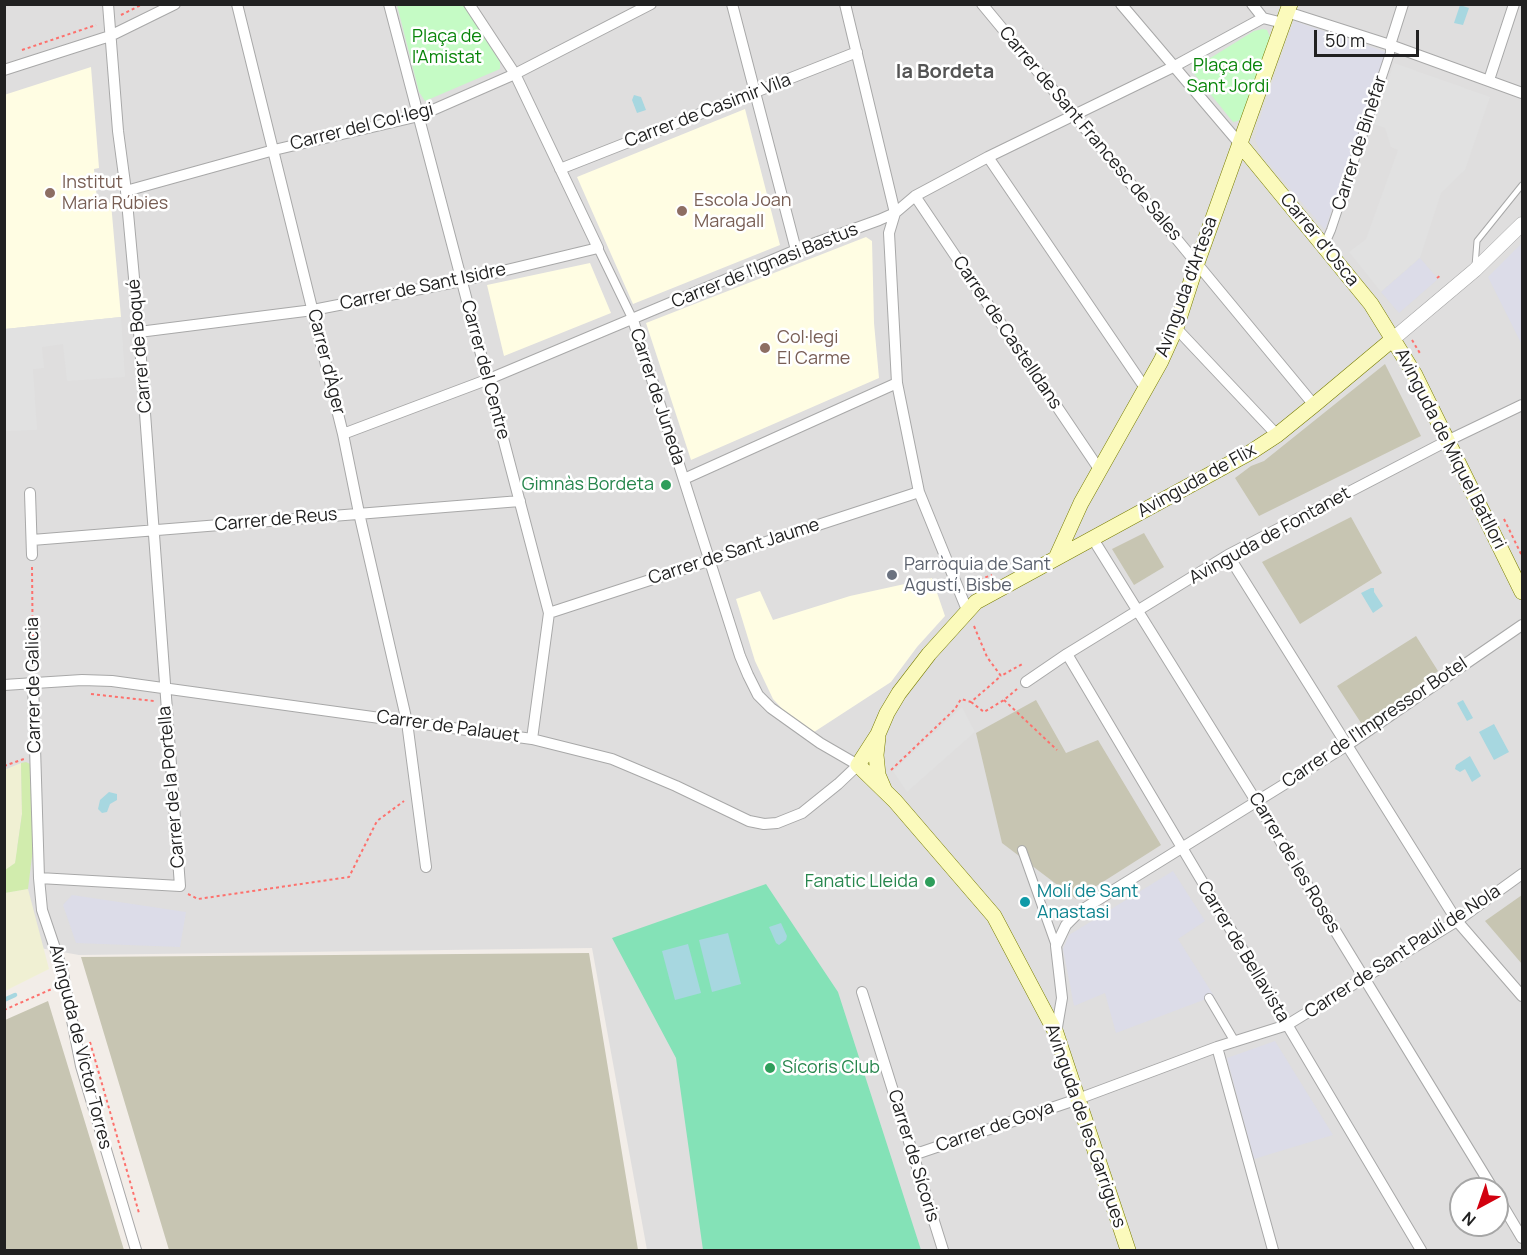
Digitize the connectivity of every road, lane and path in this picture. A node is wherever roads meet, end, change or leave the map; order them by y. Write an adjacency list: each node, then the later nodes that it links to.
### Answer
1 (108, 4): 17 (street, Carrer de Boqué)
2 (143, 4): 17 (path)
3 (175, 4): 18 (street)
4 (237, 4): 31 (street, Carrer d'Àger)
5 (389, 4): 29 (street, Carrer del Centre)
6 (469, 4): 24 (street, Carrer de Juneda)
7 (651, 4): 24 (street, Carrer del Col·legi)
8 (732, 4): 26 (street)
9 (845, 4): 21 (street)
10 (982, 4): 28 (street, Carrer de Sant Francesc de Sales)
11 (1121, 4): 22 (street)
12 (1252, 4): 16 (street)
13 (1403, 4): 19 (street, Carrer de Binèfar)
14 (1514, 4): 25 (street)
15 (1287, 13): 16 (street); 19 (street); 30 (main road, Avinguda d'Artesa)
16 (1263, 18): 22 (street)
17 (109, 20): 18 (street, Carrer de Boqué); 20 (path)
18 (110, 36): 23 (street); 35 (street, Carrer de Boqué)
19 (1390, 45): 25 (street); 39 (street, Carrer de Binèfar)
20 (15, 52)
21 (857, 52): 26 (street, Carrer de Casimir Vila); 37 (street)
22 (1173, 67): 28 (street, Carrer de l'Ignasi Bastus); 30 (street)
23 (4, 70)
24 (515, 74): 29 (street, Carrer del Col·legi); 33 (street, Carrer de Juneda)
25 (1489, 80): 27 (street)
26 (755, 93): 33 (street, Carrer de Casimir Vila); 41 (street)
27 (1522, 93)
28 (1075, 115): 32 (street, Carrer de l'Ignasi Bastus); 42 (street, Carrer de Sant Francesc de Sales)
29 (419, 116): 31 (street, Carrer del Col·legi); 46 (street, Carrer del Centre)
30 (1240, 144): 39 (main road, Carrer d'Osca); 42 (main road, Avinguda d'Artesa)
31 (274, 150): 35 (street, Carrer del Col·legi); 47 (street, Carrer d'Àger)
32 (988, 158): 36 (street, Carrer de l'Ignasi Bastus); 54 (street)
33 (560, 169): 40 (street, Carrer de Juneda)
34 (1522, 185): 43 (lane)
35 (126, 191): 50 (street, Carrer de Boqué)
36 (915, 196): 37 (street, Carrer de l'Ignasi Bastus); 60 (street, Carrer de Castelldans)
37 (894, 213): 41 (street, Carrer de l'Ignasi Bastus); 53 (street)
38 (1522, 224): 43 (street, Avinguda de Flix)
39 (1324, 246): 51 (main road, Carrer d'Osca)
40 (598, 248): 46 (street, Carrer de Sant Isidre); 48 (street, Carrer de Juneda)
41 (796, 250): 48 (street, Carrer de l'Ignasi Bastus)
42 (1197, 263): 49 (main road, Avinguda d'Artesa); 55 (street, Carrer de Sant Francesc de Sales)
43 (1475, 270): 51 (street, Avinguda de Flix)
44 (1441, 275): 45 (path)
45 (1437, 278)
46 (461, 281): 47 (street, Carrer de Sant Isidre); 52 (street, Carrer del Centre)
47 (313, 310): 50 (street, Carrer de Sant Isidre); 57 (street, Carrer d'Àger)
48 (633, 320): 52 (street, Carrer de l'Ignasi Bastus); 61 (street, Carrer de Juneda)
49 (1176, 328): 54 (main road, Avinguda d'Artesa); 58 (street)
50 (139, 332): 66 (street, Carrer de Boqué)
51 (1393, 339): 55 (main road, Avinguda de Flix); 59 (main road, Avinguda de Miquel Batllori)
52 (489, 379): 57 (street, Carrer de l'Ignasi Bastus); 64 (street, Carrer del Centre)
53 (897, 383): 61 (street); 62 (street)
54 (1145, 388): 60 (main road, Avinguda d'Artesa)
55 (1314, 405): 58 (main road, Avinguda de Flix)
56 (1522, 405): 59 (street, Avinguda de Fontanet)
57 (343, 434): 65 (street, Carrer d'Àger)
58 (1277, 435): 67 (main road, Avinguda de Flix)
59 (1447, 441): 70 (street, Avinguda de Fontanet); 75 (main road, Avinguda de Miquel Batllori)
60 (1099, 470): 71 (main road, Avinguda d'Artesa)
61 (684, 478): 72 (street, Carrer de Juneda)
62 (919, 492): 72 (street, Carrer de Sant Jaume); 74 (street)
63 (30, 493): 68 (street)
64 (520, 501): 65 (street, Carrer de Reus); 78 (street, Carrer del Centre)
65 (359, 513): 66 (street, Carrer de Reus); 91 (street, Carrer d'Àger)
66 (155, 530): 68 (street, Carrer de Reus); 86 (street, Carrer de Boqué)
67 (1093, 539): 71 (main road, Avinguda de Flix); 77 (street, Carrer de les Roses)
68 (32, 540): 69 (street)
69 (32, 555): 83 (path, Carrer de Galicia)
70 (1228, 555): 77 (street, Avinguda de Fontanet); 94 (street)
71 (1056, 558): 76 (main road, Avinguda de Flix)
72 (710, 559): 78 (street, Carrer de Sant Jaume); 97 (street, Carrer de Juneda)
73 (994, 574): 74 (path)
74 (959, 589): 76 (street)
75 (1522, 592)
76 (967, 610): 82 (path); 92 (main road, Avinguda de Flix)
77 (1137, 612): 80 (street, Avinguda de Fontanet); 101 (street, Carrer de les Roses)
78 (549, 613): 93 (street, Carrer del Centre)
79 (1522, 625): 94 (street, Carrer de l'Impressor Botel)
80 (1067, 654): 84 (street, Avinguda de Fontanet); 102 (street, Carrer de Bellavista)
81 (1024, 663): 82 (path)
82 (1001, 676): 90 (path)
83 (33, 682): 85 (street, Carrer de Palauet); 86 (street, Carrer de Palauet); 96 (street, Carrer de Galicia)
84 (1026, 682): 88 (path)
85 (4, 685)
86 (165, 689): 89 (street, Carrer de la Portella); 91 (street, Carrer de Palauet)
87 (89, 694): 89 (path)
88 (1004, 700): 90 (path); 95 (path)
89 (165, 702): 107 (street, Carrer de la Portella)
90 (971, 702): 99 (path)
91 (407, 722): 93 (street, Carrer de Palauet); 100 (street, Carrer d'Àger)
92 (878, 734): 97 (main road, Avinguda de Flix); 99 (main road)
93 (532, 738): 97 (street, Carrer de Palauet)
94 (1346, 746): 101 (street, Carrer de l'Impressor Botel); 108 (street)
95 (1057, 750)
96 (35, 754): 98 (path); 106 (street, Carrer de Galicia)
97 (858, 765): 99 (main road, Avinguda de les Garrigues)
98 (4, 766)
99 (883, 786): 117 (main road, Avinguda de les Garrigues)
100 (416, 792): 104 (street, Carrer d'Àger); 107 (path)
101 (1256, 801): 102 (street, Carrer de l'Impressor Botel); 110 (street, Carrer de les Roses)
102 (1181, 848): 109 (street, Carrer de l'Impressor Botel); 116 (street, Carrer de Bellavista)
103 (1022, 850): 109 (street)
104 (426, 867)
105 (1522, 874): 108 (street, Carrer de Sant Paulí de Nola)
106 (39, 878): 107 (street); 111 (street, Avinguda de Victor Torres)
107 (180, 886)
108 (1457, 921): 110 (street, Carrer de Sant Paulí de Nola); 113 (street)
109 (1056, 946): 117 (street)
110 (1364, 978): 116 (street, Carrer de Sant Paulí de Nola); 123 (street, Carrer de les Roses)
111 (65, 983): 115 (path); 127 (street, Avinguda de Victor Torres)
112 (862, 992): 122 (street, Carrer de Sícoris)
113 (1522, 996)
114 (1209, 998): 119 (street)
115 (4, 1010)
116 (1287, 1025): 119 (street, Carrer de Sant Paulí de Nola); 131 (street, Carrer de Bellavista)
117 (1056, 1033): 121 (main road, Avinguda de les Garrigues)
118 (90, 1040): 125 (path)
119 (1235, 1042): 120 (street, Carrer de Sant Paulí de Nola)
120 (1217, 1047): 121 (street, Carrer de Sant Paulí de Nola); 130 (street)
121 (1078, 1099): 122 (street, Carrer de Goya); 129 (main road, Avinguda de les Garrigues)
122 (913, 1155): 128 (street, Carrer de Sícoris)
123 (1486, 1177)
124 (1509, 1216): 126 (street)
125 (140, 1217)
126 (1522, 1238)
127 (136, 1251)
128 (943, 1251)
129 (1128, 1251)
130 (1273, 1251)
131 (1420, 1251)

